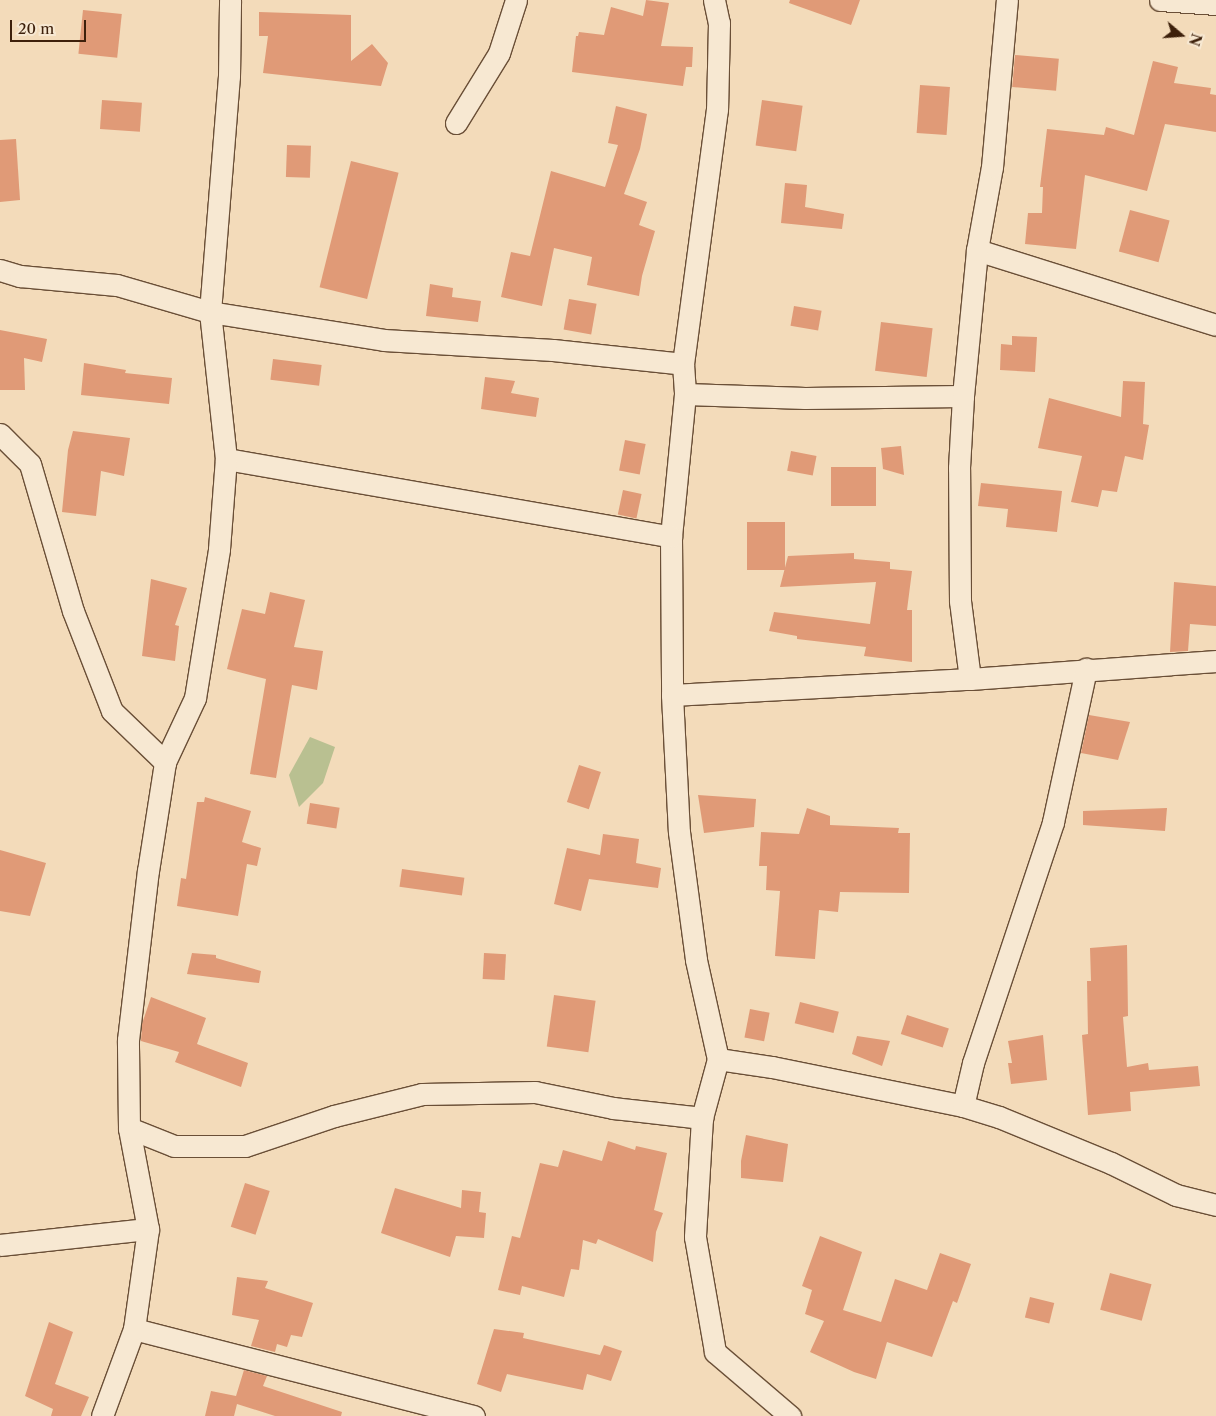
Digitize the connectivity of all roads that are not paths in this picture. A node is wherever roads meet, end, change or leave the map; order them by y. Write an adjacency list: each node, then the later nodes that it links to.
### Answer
1 (230, 0): 10 (street)
2 (516, 0): 7 (street)
3 (714, 0): 12 (street)
4 (1007, 0): 8 (street)
5 (1160, 0): 6 (street)
6 (1216, 4)
7 (456, 123)
8 (977, 250): 11 (street); 14 (street)
9 (0, 270): 10 (street)
10 (210, 312): 12 (street); 16 (street)
11 (1216, 325)
12 (683, 364): 13 (street)
13 (685, 394): 14 (street); 17 (street)
14 (963, 396): 20 (street)
15 (0, 434): 22 (street)
16 (226, 459): 17 (street); 22 (street)
17 (671, 537): 21 (street)
18 (1216, 661): 19 (street)
19 (1086, 669): 20 (street); 24 (street)
20 (970, 679): 21 (street)
21 (672, 695): 23 (street)
22 (164, 762): 26 (street)
23 (718, 1059): 24 (street); 25 (street)
24 (963, 1106): 27 (street)
25 (702, 1118): 26 (street); 33 (street)
26 (129, 1128): 28 (street)
27 (1216, 1205)
28 (148, 1229): 29 (street); 30 (street)
29 (0, 1245)
30 (134, 1329): 31 (street); 32 (street)
31 (102, 1416)
32 (474, 1416)
33 (790, 1416)

